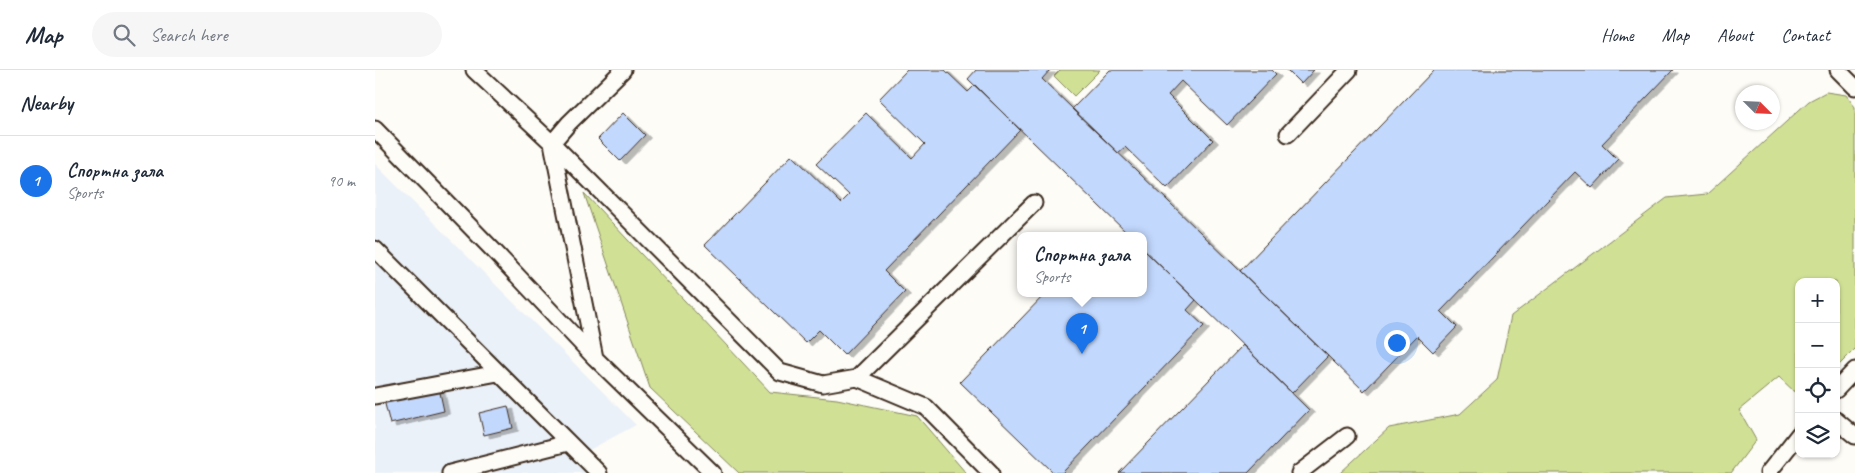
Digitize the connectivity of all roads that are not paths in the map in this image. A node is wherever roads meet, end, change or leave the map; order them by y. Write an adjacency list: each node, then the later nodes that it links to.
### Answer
1 (474, 70): 8 (lane)
2 (623, 70): 8 (lane)
3 (1349, 70): 7 (lane)
4 (1838, 70): 5 (lane)
5 (1855, 88)
6 (375, 129): 11 (lane)
7 (1288, 134)
8 (552, 143): 11 (lane); 14 (lane)
9 (1034, 203): 14 (lane)
10 (375, 250): 13 (lane)
11 (595, 358): 24 (lane)
12 (1855, 370): 15 (lane)
13 (498, 373): 16 (lane); 21 (lane)
14 (857, 378): 25 (lane)
15 (1840, 386)
16 (375, 396)
17 (1840, 423): 19 (lane)
18 (1347, 436): 26 (lane)
19 (1855, 436)
20 (1795, 439): 27 (lane)
21 (569, 443): 22 (lane); 23 (lane)
22 (450, 473)
23 (599, 473)
24 (713, 473)
25 (991, 473)
26 (1299, 473)
27 (1768, 473)

